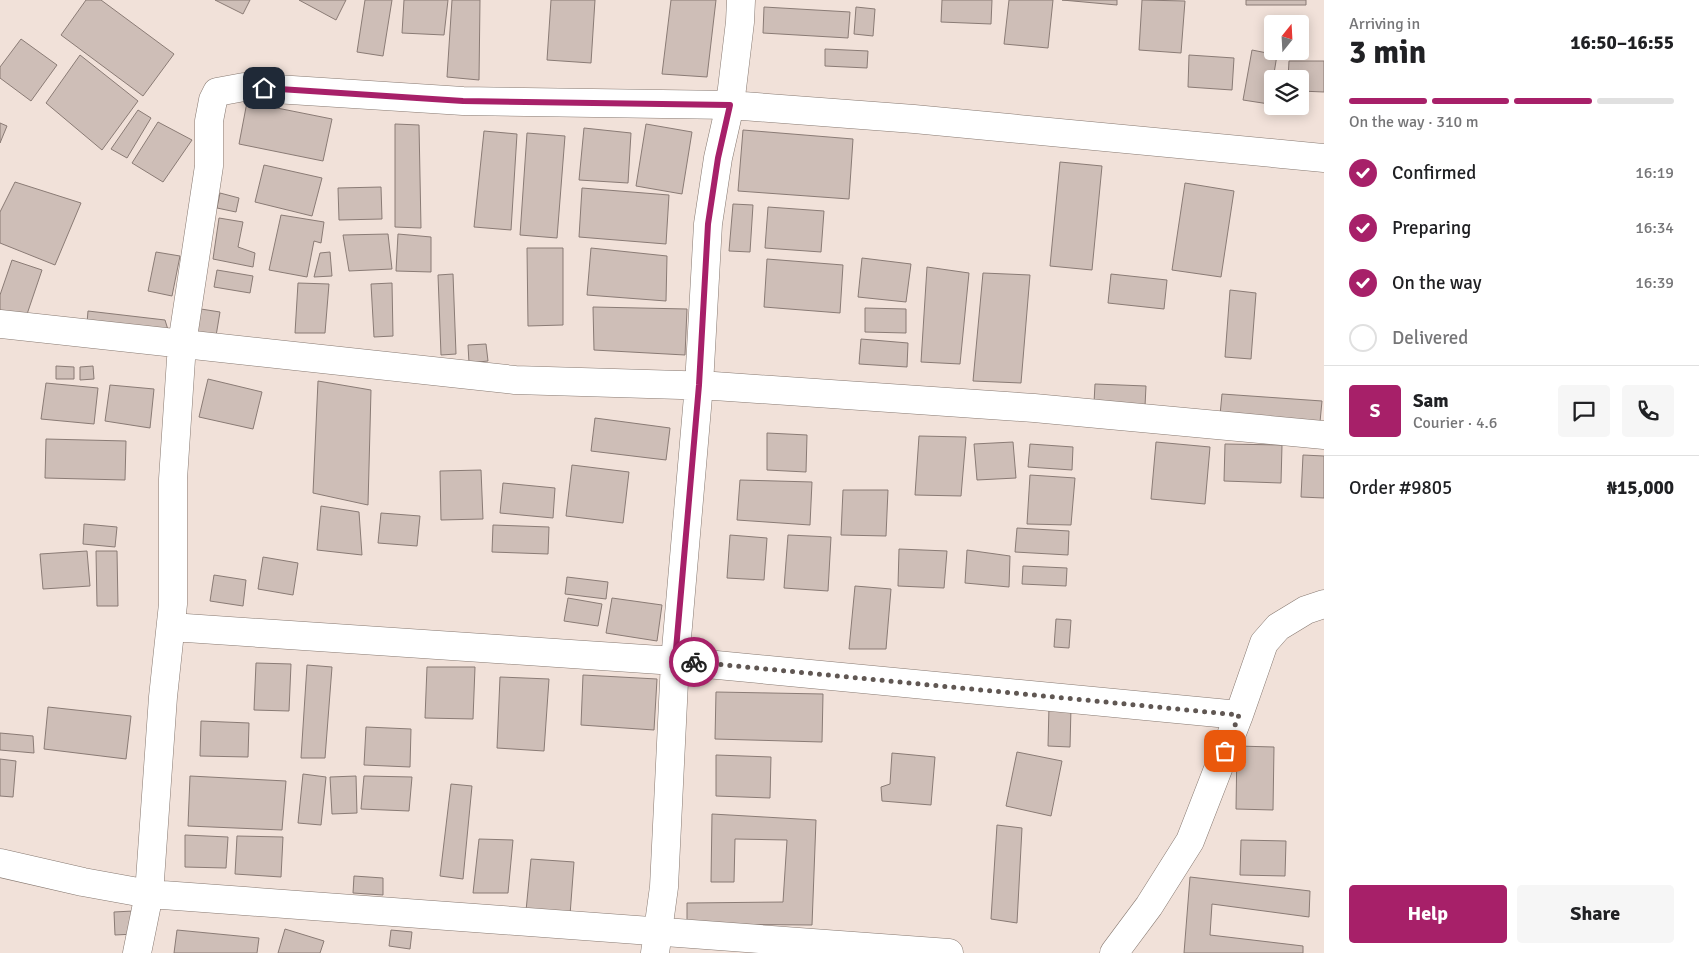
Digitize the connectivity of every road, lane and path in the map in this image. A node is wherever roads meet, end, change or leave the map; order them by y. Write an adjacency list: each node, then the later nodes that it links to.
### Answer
1 (741, 0): 2 (street)
2 (730, 105): 3 (street); 5 (street); 6 (street)
3 (1324, 158)
4 (0, 324): 5 (street)
5 (182, 344): 6 (street); 9 (street)
6 (699, 385): 7 (street); 10 (street)
7 (1324, 435)
8 (1324, 604): 11 (street)
9 (171, 627): 10 (street); 13 (street)
10 (675, 661): 11 (street); 14 (street)
11 (1239, 715): 17 (street)
12 (0, 863): 13 (street)
13 (149, 894): 14 (street); 15 (street)
14 (656, 943): 16 (street)
15 (137, 953)
16 (949, 953)
17 (1114, 953)

